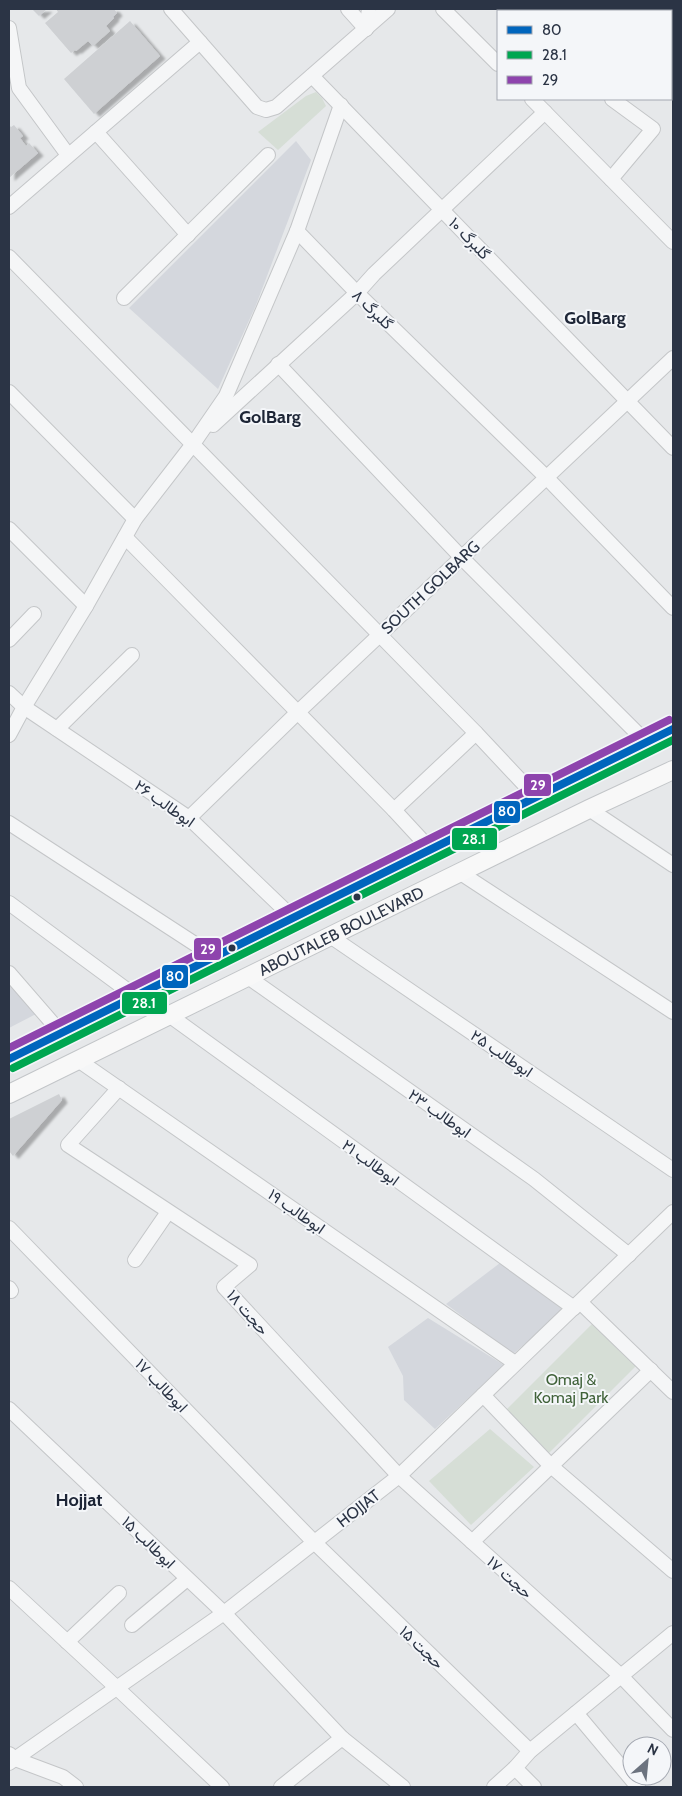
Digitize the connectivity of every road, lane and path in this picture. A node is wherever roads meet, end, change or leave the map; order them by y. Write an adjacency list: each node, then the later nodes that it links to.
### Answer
1 (171, 9): 8 (street)
2 (348, 9): 7 (street)
3 (369, 9): 7 (street)
4 (388, 9): 7 (street)
5 (443, 9): 9 (street)
6 (9, 28): 16 (street)
7 (366, 30): 10 (street)
8 (200, 42): 10 (street); 15 (street)
9 (497, 63)
10 (312, 76): 13 (street, گلبرگ ۱۰)
11 (533, 100): 14 (street)
12 (613, 100): 18 (street)
13 (341, 105): 20 (street, گلبرگ ۱۰); 21 (street)
14 (545, 112): 18 (street); 20 (street)
15 (96, 132): 16 (street); 22 (street)
16 (68, 155): 19 (street)
17 (268, 155): 22 (street)
18 (611, 178): 23 (street)
19 (9, 207)
20 (442, 209): 25 (street); 30 (street, گلبرگ ۱۰)
21 (297, 231): 25 (street, گلبرگ ۸); 31 (street)
22 (188, 234): 26 (street)
23 (673, 242)
24 (9, 257): 31 (street)
25 (356, 293): 28 (street); 33 (street, گلبرگ ۸)
26 (124, 298)
27 (673, 358): 30 (street, SOUTH GOLBARG)
28 (278, 364): 31 (street); 37 (street)
29 (9, 392): 34 (street)
30 (628, 401): 32 (street, گلبرگ ۱۰); 33 (street, SOUTH GOLBARG)
31 (193, 444): 34 (street); 41 (street)
32 (673, 448)
33 (547, 478): 37 (street, SOUTH GOLBARG); 39 (street, گلبرگ ۸)
34 (135, 519): 36 (street)
35 (9, 529): 38 (street)
36 (125, 537): 38 (street); 46 (street)
37 (462, 558): 41 (street, SOUTH GOLBARG); 51 (street)
38 (86, 606): 45 (street)
39 (673, 608)
40 (34, 614): 42 (street)
41 (380, 635): 46 (street, SOUTH GOLBARG); 49 (street)
42 (9, 640)
43 (132, 655): 48 (street)
44 (9, 693): 45 (street, ابوطالب ۲۶)
45 (24, 708): 48 (street, ابوطالب ۲۶); 50 (street)
46 (298, 712): 55 (street); 56 (street, SOUTH GOLBARG)
47 (673, 729): 51 (main road, ABOUTALEB BOULEVARD)
48 (57, 730): 56 (street, ابوطالب ۲۶)
49 (476, 733): 53 (street); 55 (street)
50 (9, 735)
51 (646, 742): 53 (main road, ABOUTALEB BOULEVARD)
52 (673, 770): 54 (main road, ABOUTALEB BOULEVARD)
53 (536, 797): 58 (main road, ABOUTALEB BOULEVARD)
54 (589, 809): 59 (street); 60 (main road, ABOUTALEB BOULEVARD)
55 (394, 810): 58 (street)
56 (189, 818): 62 (street, ابوطالب ۲۶)
57 (9, 823): 64 (street)
58 (430, 849): 62 (main road, ABOUTALEB BOULEVARD)
59 (673, 865)
60 (459, 872): 63 (main road, ABOUTALEB BOULEVARD); 68 (street)
61 (9, 903): 67 (street)
62 (292, 917): 64 (main road, ABOUTALEB BOULEVARD)
63 (330, 936): 66 (main road, ABOUTALEB BOULEVARD); 75 (street, ابوطالب ۲۵)
64 (215, 956): 67 (main road, ABOUTALEB BOULEVARD)
65 (9, 973): 70 (street)
66 (248, 977): 69 (main road, ABOUTALEB BOULEVARD); 79 (street, ابوطالب ۲۳)
67 (135, 996): 70 (main road, ABOUTALEB BOULEVARD)
68 (673, 1012)
69 (168, 1016): 72 (main road, ABOUTALEB BOULEVARD); 81 (street, ابوطالب ۲۱)
70 (61, 1033): 71 (main road, ABOUTALEB BOULEVARD)
71 (9, 1059)
72 (78, 1060): 73 (street, ابوطالب ۱۹); 74 (main road, ABOUTALEB BOULEVARD)
73 (119, 1088): 76 (street, حجت ۱۸); 82 (street, ابوطالب ۱۹)
74 (9, 1094)
75 (673, 1170)
76 (168, 1212): 80 (street); 88 (street, حجت ۱۸)
77 (673, 1212): 79 (street, HOJJAT)
78 (9, 1228): 89 (street, ابوطالب ۱۷)
79 (629, 1255): 81 (street, HOJJAT)
80 (136, 1260)
81 (577, 1305): 82 (street, HOJJAT); 83 (street, ابوطالب ۲۱)
82 (515, 1363): 85 (street, HOJJAT)
83 (651, 1370): 84 (street, ابوطالب ۲۱); 87 (street)
84 (673, 1392)
85 (483, 1395): 87 (street); 88 (street, HOJJAT)
86 (9, 1409): 92 (street, ابوطالب ۱۵)
87 (551, 1466): 90 (street); 91 (street)
88 (399, 1476): 89 (street, HOJJAT); 90 (street, حجت ۱۷)
89 (314, 1542): 95 (street, HOJJAT); 104 (street, حجت ۱۵)
90 (472, 1542): 99 (street, حجت ۱۷)
91 (673, 1571)
92 (188, 1579): 95 (street, ابوطالب ۱۵); 96 (street)
93 (9, 1588): 98 (street)
94 (119, 1593): 98 (street)
95 (224, 1613): 100 (street, HOJJAT); 103 (street, ابوطالب ۱۵)
96 (132, 1625)
97 (673, 1633): 99 (street)
98 (68, 1642): 100 (street)
99 (621, 1676): 101 (street); 102 (street, حجت ۱۷)
100 (117, 1688): 105 (street, HOJJAT); 108 (street)
101 (576, 1713): 104 (street); 113 (street)
102 (673, 1730)
103 (342, 1738): 109 (street); 110 (street, ابوطالب ۱۵)
104 (530, 1751): 106 (street)
105 (11, 1758): 107 (street)
106 (515, 1768): 111 (street); 112 (street)
107 (76, 1787)
108 (222, 1787)
109 (281, 1787)
110 (403, 1787)
111 (494, 1787)
112 (534, 1787)
113 (638, 1787)

